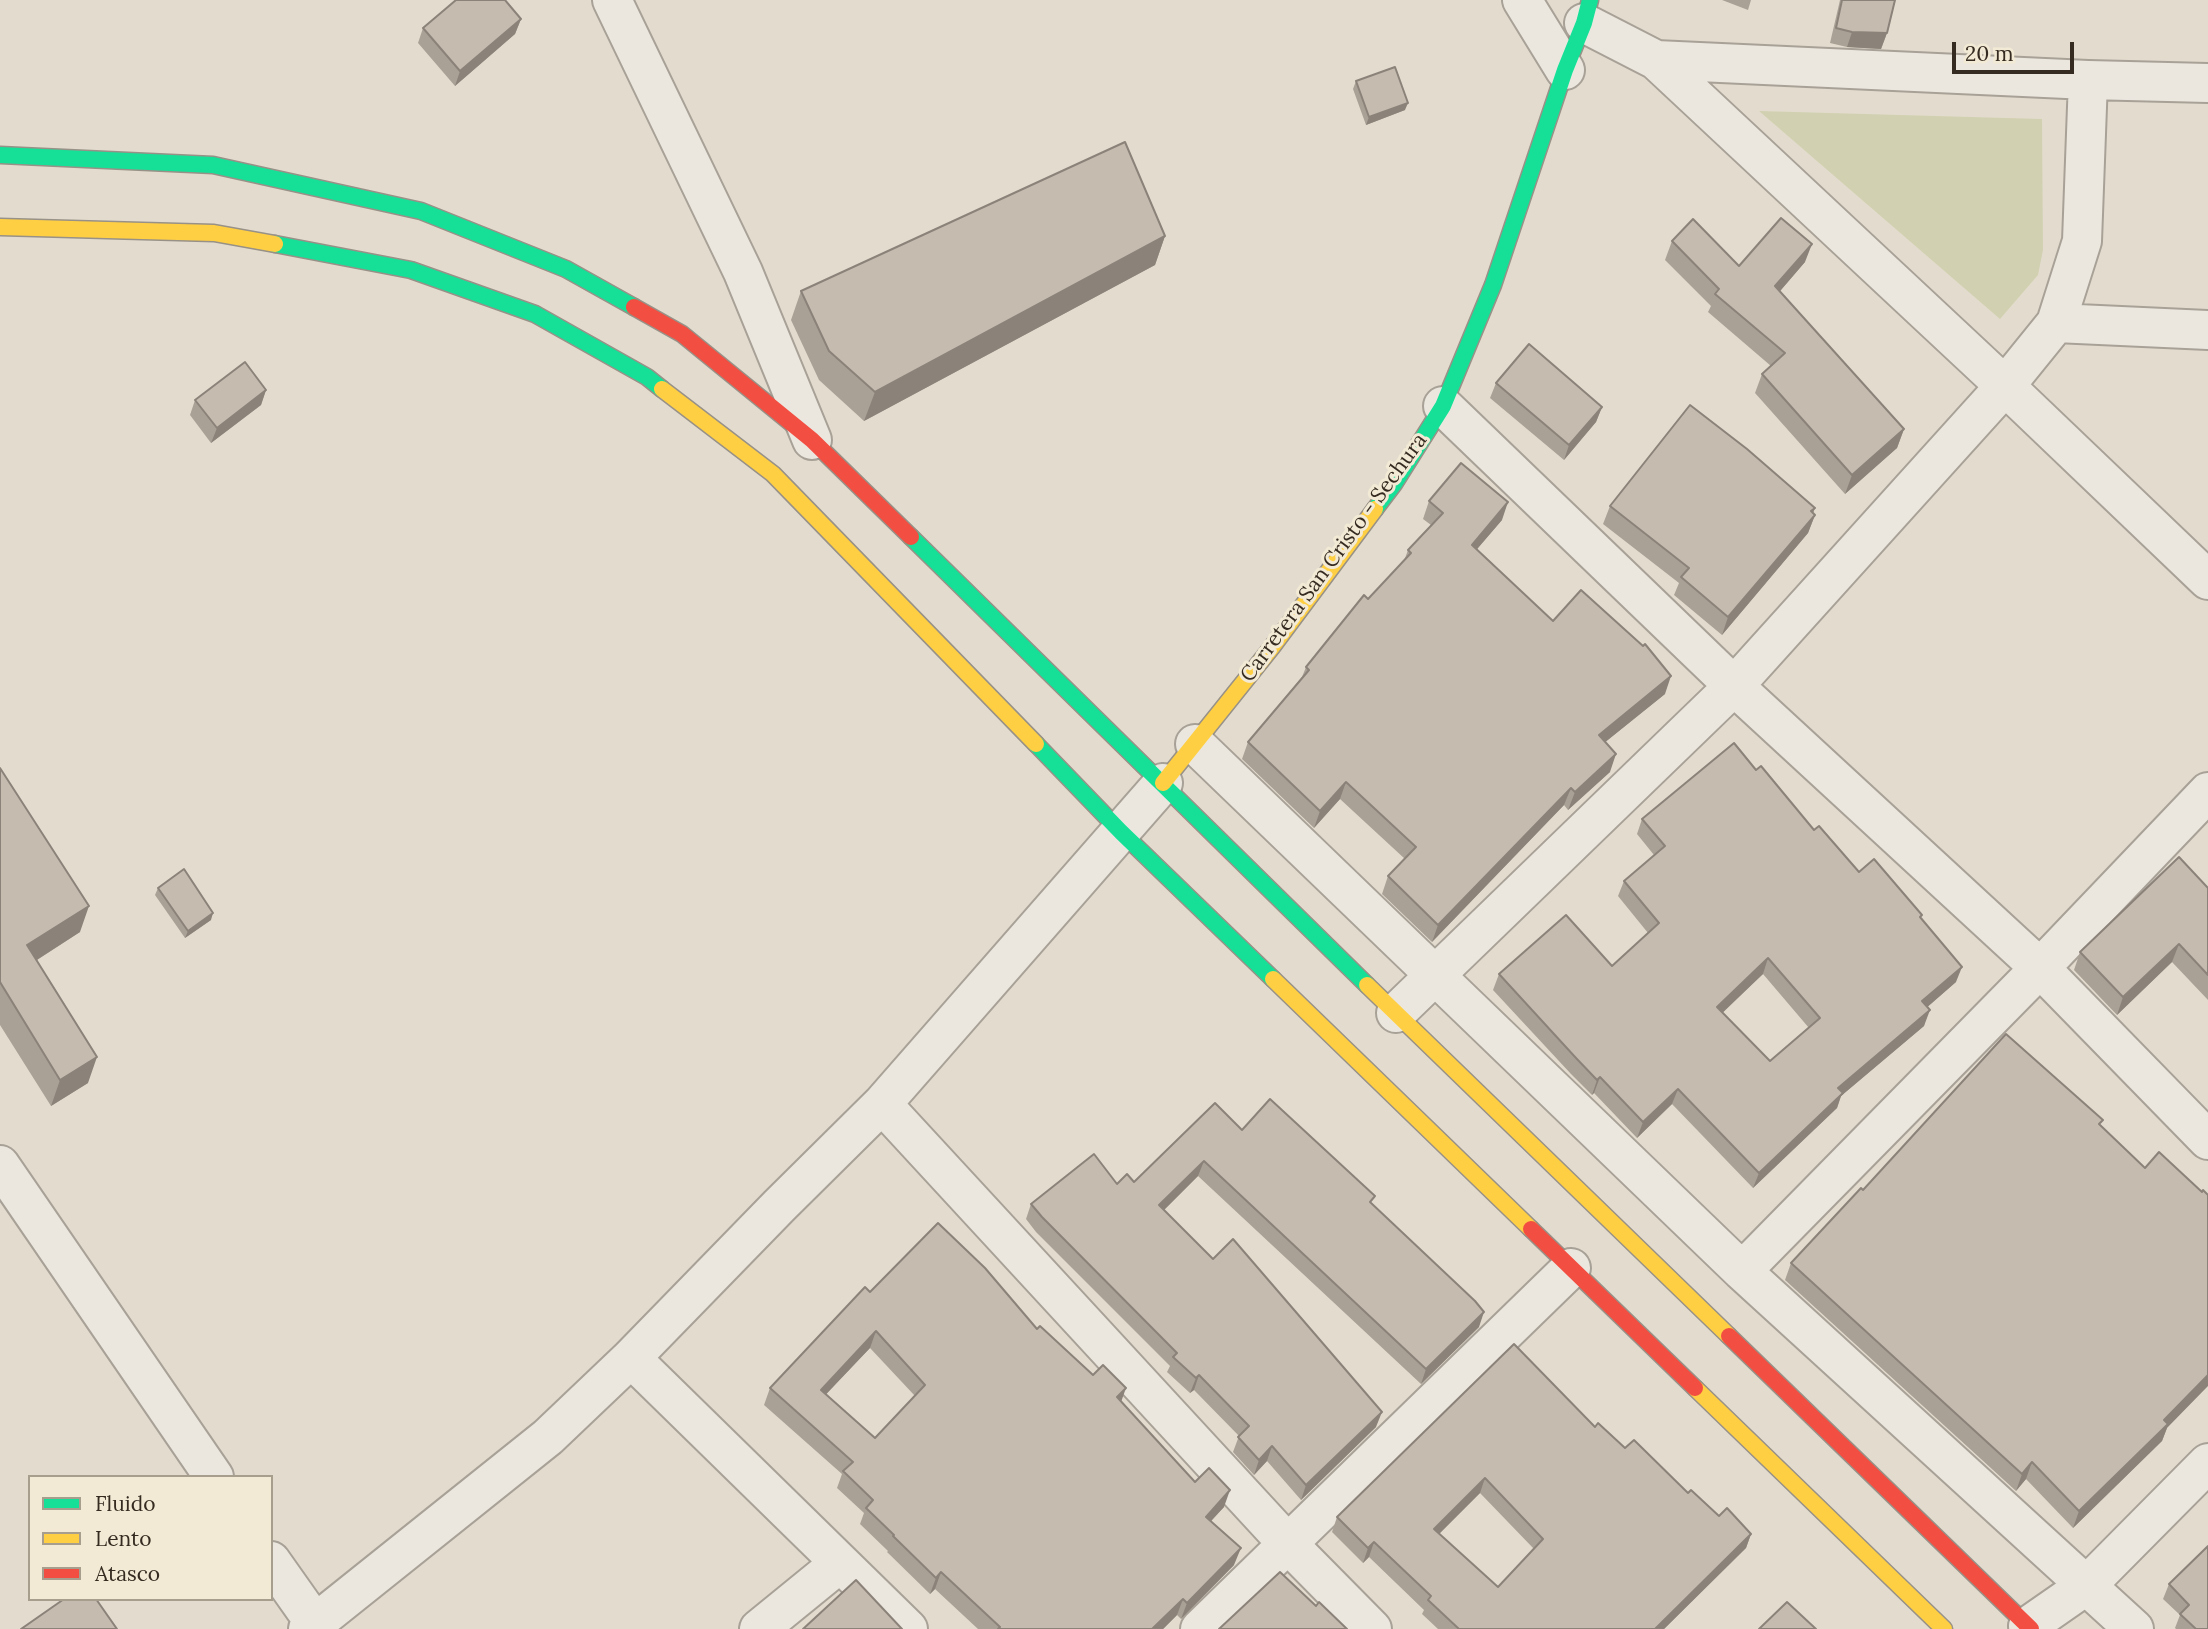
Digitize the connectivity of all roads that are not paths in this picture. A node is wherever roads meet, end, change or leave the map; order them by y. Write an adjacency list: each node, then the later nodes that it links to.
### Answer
1 (612, 0): 14 (street)
2 (1522, 0): 5 (street)
3 (1587, 11): 4 (street); 5 (main road, Carretera San Cristo - Sechura)
4 (1656, 60): 6 (street); 12 (street)
5 (1565, 70): 13 (main road, Carretera San Cristo - Sechura)
6 (2088, 80): 7 (street); 10 (street)
7 (2208, 83)
8 (0, 155): 14 (main road)
9 (0, 227): 20 (main road)
10 (2056, 323): 11 (street); 12 (street)
11 (2208, 330)
12 (2006, 386): 15 (street); 16 (street)
13 (1443, 406): 16 (street); 17 (main road, Carretera San Cristo - Sechura)
14 (812, 440): 18 (main road)
15 (2208, 580)
16 (1734, 686): 21 (street); 22 (street)
17 (1195, 744): 18 (main road, Carretera San Cristo - Sechura); 22 (street)
18 (1163, 783): 20 (street); 23 (main road)
19 (2208, 792): 21 (street)
20 (1121, 832): 24 (street); 27 (main road)
21 (2040, 968): 25 (street); 28 (street)
22 (1436, 974): 23 (street); 28 (street)
23 (1396, 1013): 37 (main road)
24 (882, 1104): 29 (street); 32 (street)
25 (2208, 1140)
26 (0, 1165): 31 (street)
27 (1571, 1268): 32 (street); 42 (main road)
28 (1742, 1271): 35 (street)
29 (632, 1358): 33 (street); 36 (street)
30 (2208, 1463): 35 (street)
31 (213, 1475)
32 (1288, 1544): 40 (street); 41 (street)
33 (840, 1563): 38 (street); 39 (street)
34 (273, 1564): 36 (street)
35 (2087, 1585): 37 (street); 43 (street)
36 (314, 1627)
37 (2029, 1628)
38 (759, 1629)
39 (908, 1629)
40 (1200, 1629)
41 (1372, 1629)
42 (1944, 1629)
43 (2134, 1629)

